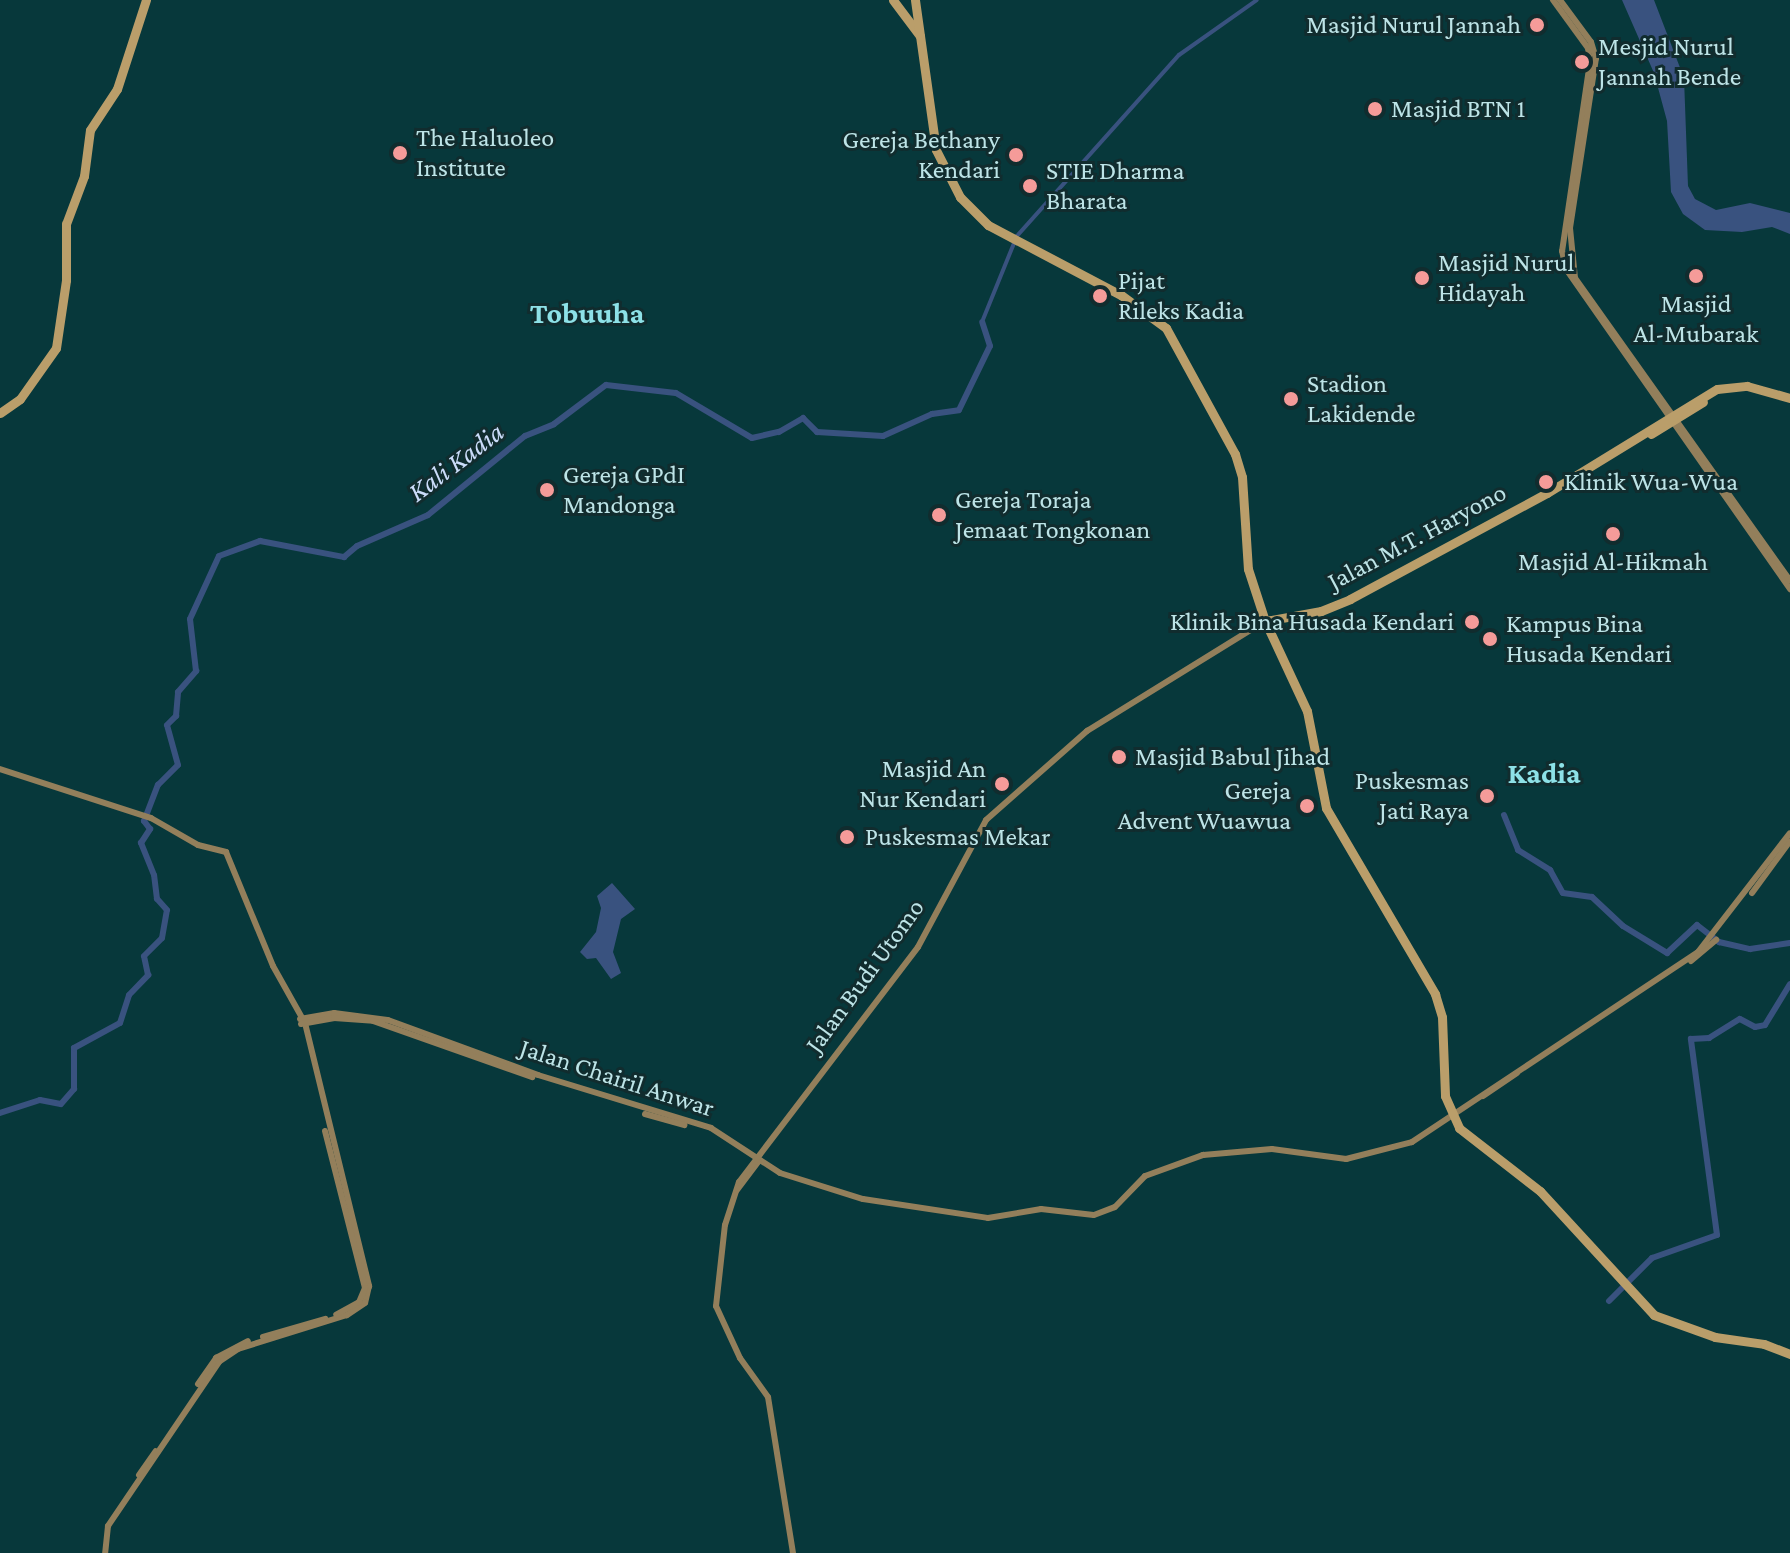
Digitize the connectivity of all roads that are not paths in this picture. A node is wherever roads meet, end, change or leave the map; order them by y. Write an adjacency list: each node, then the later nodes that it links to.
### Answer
1 (146, 0): 9 (highway)
2 (893, 0): 6 (highway)
3 (915, 0): 6 (highway)
4 (1553, 0): 7 (main road)
5 (1560, 0): 7 (main road)
6 (919, 30): 13 (highway)
7 (1582, 137): 10 (main road)
8 (1790, 400): 10 (highway, Jalan M.T. Haryono)
9 (0, 413)
10 (1673, 417): 11 (main road); 12 (main road); 13 (highway, Jalan M.T. Haryono)
11 (1790, 580)
12 (1790, 589)
13 (1267, 623): 19 (highway); 20 (main road, Jalan Budi Utomo)
14 (0, 769): 18 (main road)
15 (1790, 833): 17 (main road)
16 (1790, 841): 17 (main road)
17 (1714, 938): 19 (main road, Jalan Chairil Anwar)
18 (302, 1020): 20 (main road, Jalan Chairil Anwar); 22 (main road)
19 (1452, 1113): 20 (main road, Jalan Chairil Anwar); 21 (highway)
20 (755, 1162): 23 (main road, Jalan Budi Utomo)
21 (1790, 1352)
22 (103, 1553)
23 (793, 1553)

